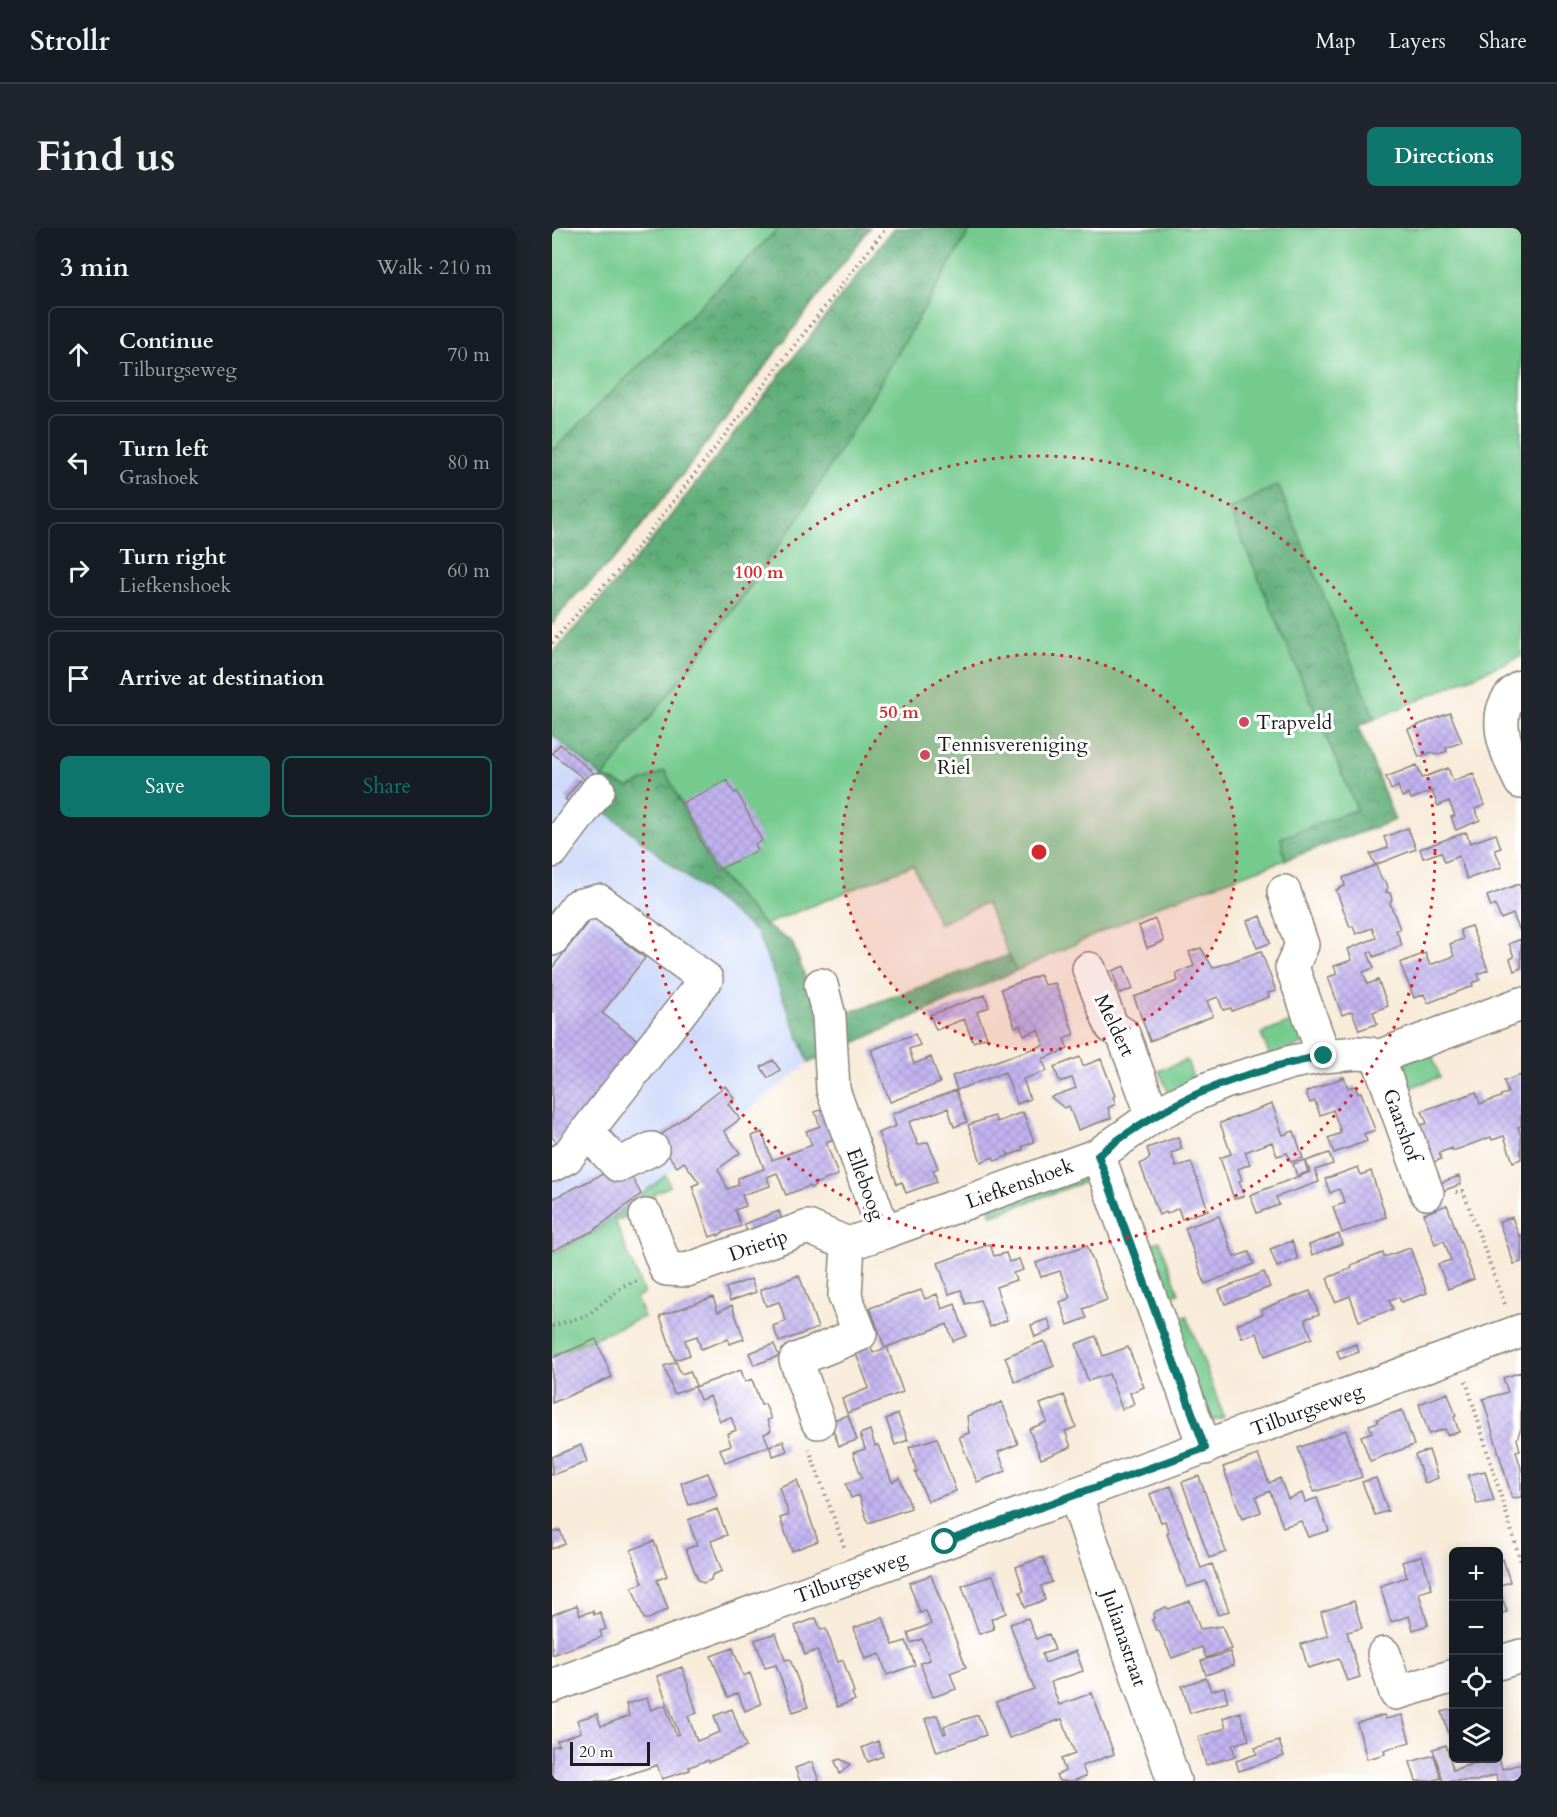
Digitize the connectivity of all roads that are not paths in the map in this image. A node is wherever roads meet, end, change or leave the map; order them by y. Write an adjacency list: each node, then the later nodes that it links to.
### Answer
1 (1521, 687): 2 (street)
2 (1521, 782)
3 (598, 790): 4 (street)
4 (552, 851)
5 (1284, 892): 10 (street)
6 (552, 939): 13 (street)
7 (1089, 969): 12 (street, Meldert)
8 (821, 985): 19 (street, Elleboog)
9 (1521, 1004): 11 (street, Liefkenshoek)
10 (1324, 1056): 11 (street, Liefkenshoek); 12 (street, Liefkenshoek)
11 (1378, 1057): 17 (street, Gaarshof)
12 (1153, 1116): 15 (street, Liefkenshoek)
13 (586, 1132): 14 (street); 16 (street)
14 (652, 1149)
15 (1098, 1155): 19 (street, Liefkenshoek); 23 (street)
16 (552, 1165)
17 (1427, 1193)
18 (646, 1216): 20 (street, Drietip)
19 (884, 1232): 20 (street, Elleboog)
20 (848, 1244): 22 (street, Elleboog)
21 (1518, 1332): 23 (street, Tilburgseweg)
22 (818, 1422)
23 (1205, 1448): 24 (street, Tilburgseweg)
24 (1075, 1494): 29 (street, Tilburgseweg); 30 (street, Julianastraat)
25 (1384, 1654): 28 (street)
26 (1521, 1656): 27 (street)
27 (1503, 1661)
28 (1449, 1678)
29 (552, 1686)
30 (1174, 1781)

